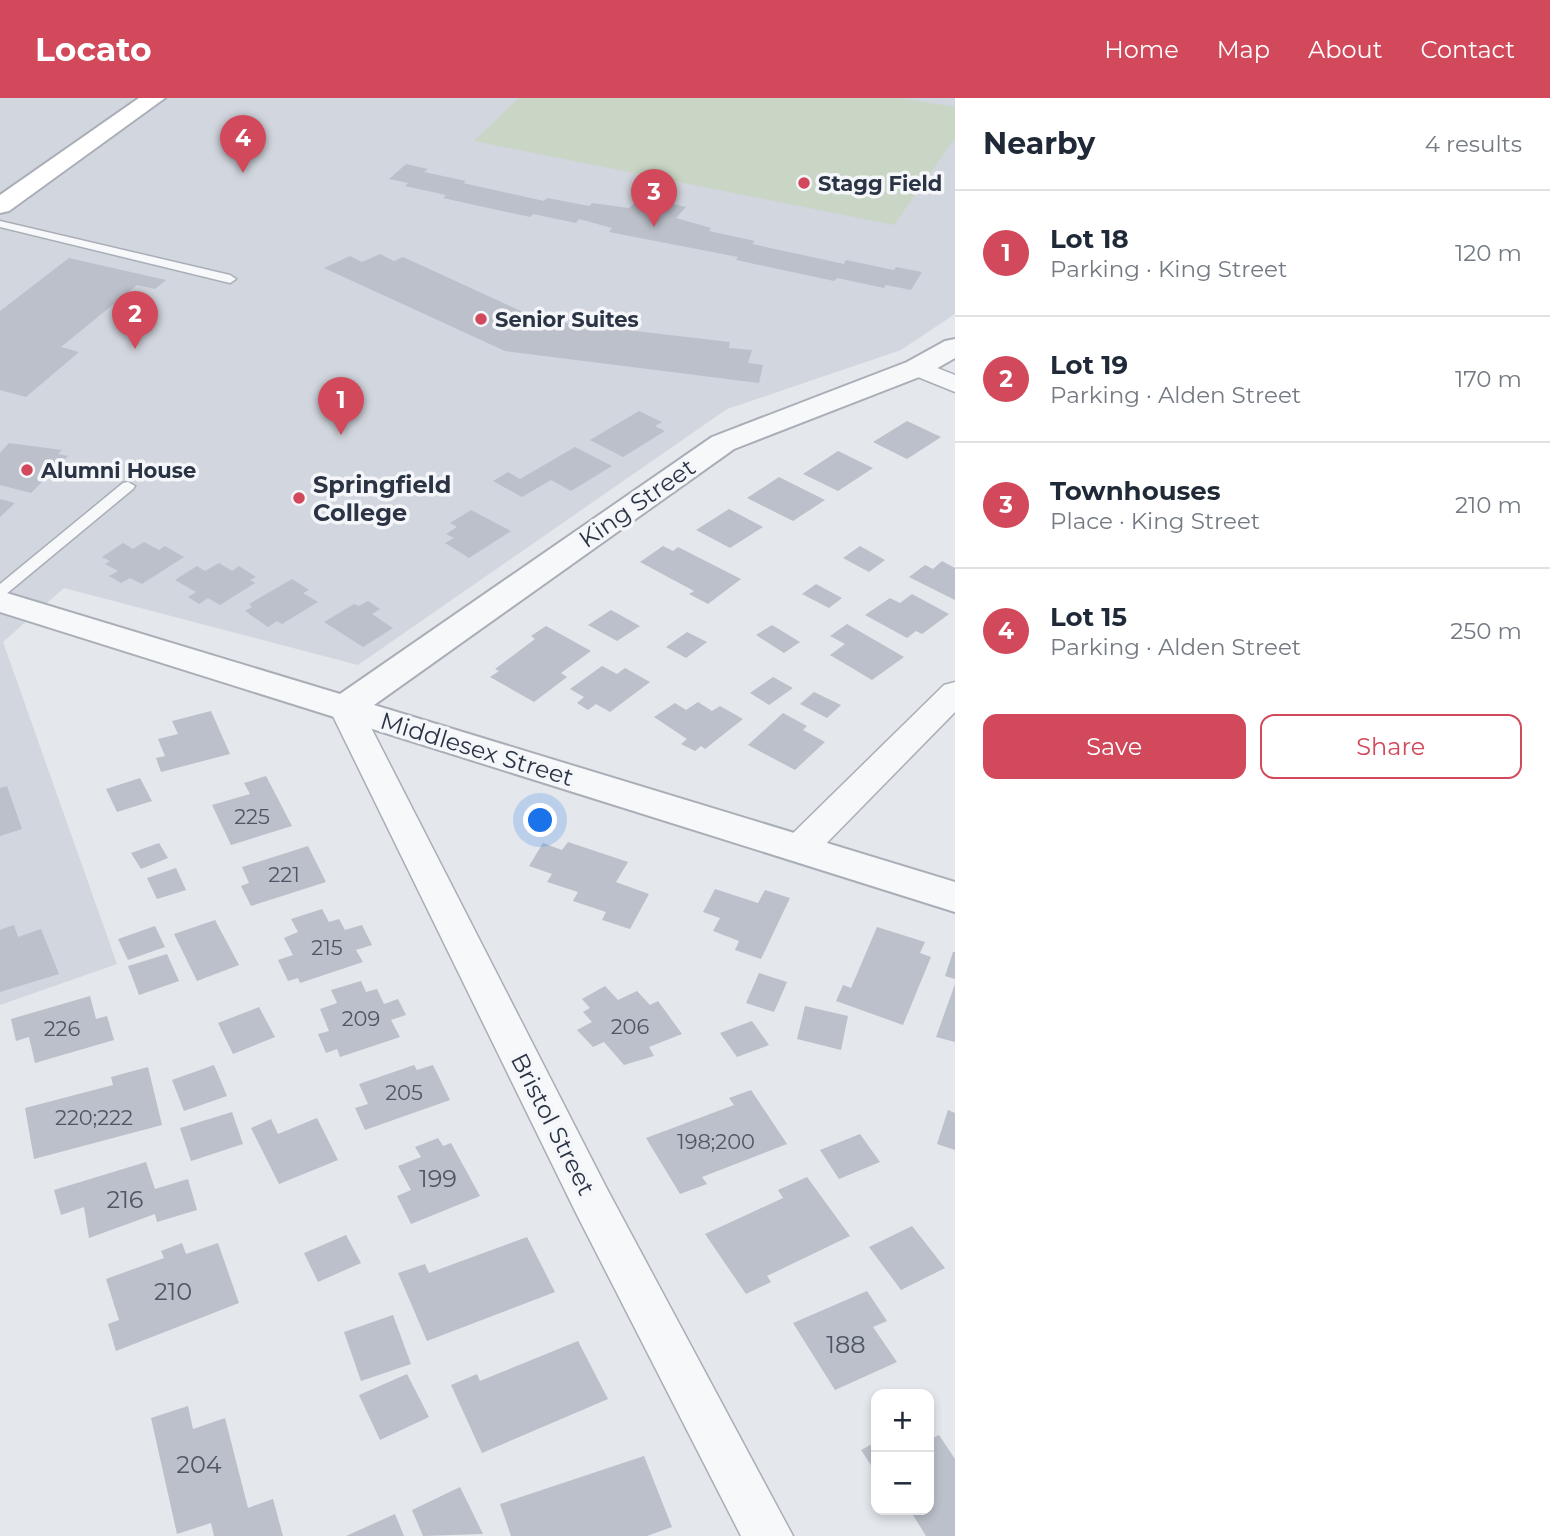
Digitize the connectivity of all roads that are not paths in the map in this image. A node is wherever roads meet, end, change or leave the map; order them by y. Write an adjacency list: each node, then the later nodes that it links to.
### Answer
1 (154, 98): 2 (main road)
2 (0, 205)
3 (0, 224): 4 (lane)
4 (230, 279)
5 (955, 347): 6 (street, King Street)
6 (917, 368): 7 (street); 12 (street, King Street)
7 (955, 384)
8 (128, 486): 9 (lane)
9 (0, 592)
10 (0, 601): 12 (street, Middlesex Street)
11 (955, 693): 13 (street)
12 (345, 708): 13 (street, Middlesex Street); 15 (street, Bristol Street)
13 (799, 849): 14 (street, Middlesex Street)
14 (955, 897)
15 (768, 1536)

